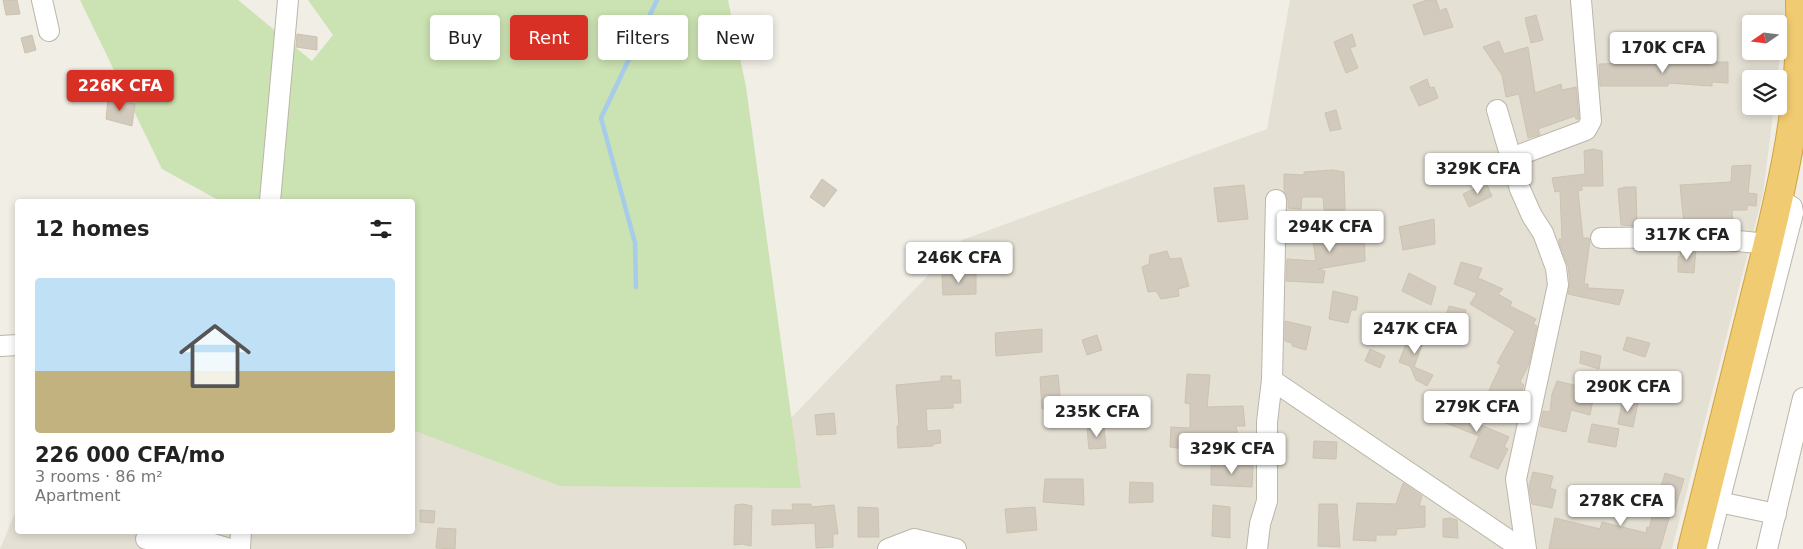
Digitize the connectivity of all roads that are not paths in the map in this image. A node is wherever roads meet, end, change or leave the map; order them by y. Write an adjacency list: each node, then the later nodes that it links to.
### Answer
1 (42, 0): 5 (street)
2 (288, 0): 8 (street)
3 (1581, 0): 7 (street)
4 (1800, 0): 10 (highway)
5 (48, 31)
6 (1497, 110): 7 (street)
7 (1511, 158): 27 (street)
8 (270, 199)
9 (1276, 200): 15 (street)
10 (1780, 200): 12 (highway); 17 (street)
11 (1601, 238): 12 (street)
12 (1768, 244): 28 (highway)
13 (15, 345): 14 (street)
14 (0, 346)
15 (1272, 380): 25 (street); 26 (street)
16 (1803, 398): 18 (street)
17 (1719, 502): 18 (street); 29 (street)
18 (1776, 514): 30 (street)
19 (241, 534): 22 (street)
20 (146, 539): 21 (street)
21 (230, 549)
22 (240, 549)
23 (888, 549): 24 (street)
24 (956, 549)
25 (1257, 549)
26 (1522, 549)
27 (1526, 549)
28 (1692, 549)
29 (1707, 549)
30 (1768, 549)

